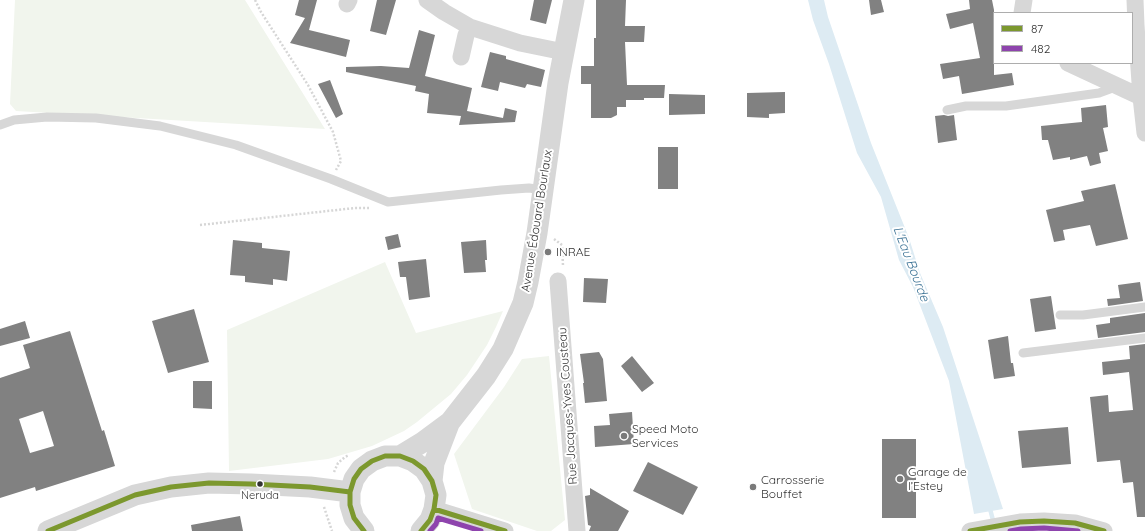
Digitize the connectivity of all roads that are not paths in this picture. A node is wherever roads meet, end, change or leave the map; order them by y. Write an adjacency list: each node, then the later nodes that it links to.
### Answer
1 (427, 0): 7 (street)
2 (574, 0): 8 (street, Avenue Édouard Bourlaux)
3 (1024, 0): 5 (street)
4 (1135, 0): 6 (street)
5 (1022, 12)
6 (1140, 25): 12 (street)
7 (470, 27): 8 (street); 9 (street)
8 (564, 52): 16 (street, Avenue Édouard Bourlaux)
9 (461, 57)
10 (1070, 64): 11 (street)
11 (1118, 86): 12 (street); 13 (lane)
12 (1141, 97): 15 (street)
13 (947, 110)
14 (0, 124): 16 (lane)
15 (1145, 128)
16 (543, 190): 22 (street, Avenue Édouard Bourlaux)
17 (558, 280): 31 (street, Rue Jacques-Yves Cousteau)
18 (1145, 307): 19 (lane)
19 (1060, 316)
20 (1145, 338): 21 (lane)
21 (1023, 353)
22 (450, 422): 23 (street, Avenue Édouard Bourlaux); 24 (street, Avenue Édouard Bourlaux)
23 (400, 456): 24 (street); 25 (street)
24 (432, 481): 26 (street)
25 (350, 492): 27 (street); 28 (street)
26 (434, 509): 29 (street); 30 (street)
27 (356, 527)
28 (48, 531)
29 (421, 531)
30 (505, 531)
31 (577, 531)
32 (970, 531): 33 (street)
33 (1104, 531)

